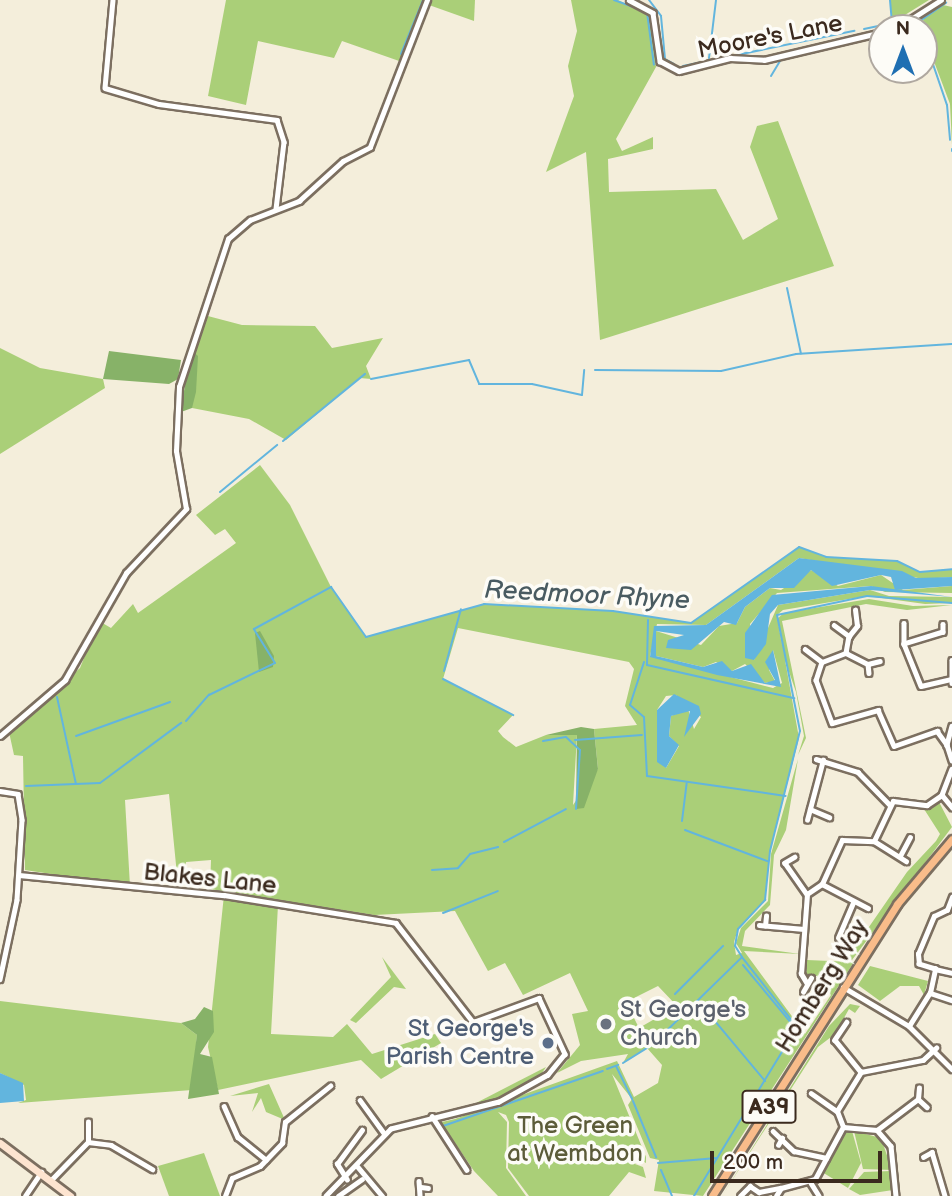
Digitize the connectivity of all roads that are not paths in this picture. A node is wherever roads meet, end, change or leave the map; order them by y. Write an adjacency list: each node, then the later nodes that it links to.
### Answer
1 (113, 0): 7 (street)
2 (427, 0): 7 (street)
3 (629, 0): 6 (street, Moore's Lane)
4 (941, 0): 5 (street)
5 (919, 14)
6 (868, 35)
7 (276, 209): 24 (street)
8 (855, 610): 12 (street)
9 (904, 623): 13 (street)
10 (943, 624): 13 (street)
11 (834, 625): 12 (street)
12 (849, 636): 15 (street)
13 (904, 644): 21 (street)
14 (805, 649): 18 (street)
15 (846, 653): 18 (street); 19 (street)
16 (950, 660): 21 (street)
17 (880, 661): 19 (street)
18 (822, 662): 23 (street)
19 (867, 664): 20 (street)
20 (869, 673)
21 (951, 681)
22 (951, 727): 23 (street); 25 (street)
23 (937, 731): 25 (street)
24 (0, 736)
25 (947, 745): 28 (street)
26 (816, 759): 27 (street)
27 (823, 760): 32 (street); 34 (street)
28 (952, 760)
29 (952, 769): 31 (street)
30 (0, 791): 43 (street)
31 (942, 795): 32 (street); 33 (street)
32 (890, 804): 39 (street)
33 (952, 807)
34 (810, 809): 35 (street); 36 (street)
35 (829, 817)
36 (807, 820)
37 (910, 837): 40 (street)
38 (952, 839): 59 (main road, Homberg Way / A39)
39 (874, 841): 40 (street); 44 (street)
40 (900, 856): 42 (street)
41 (795, 858): 45 (street)
42 (906, 861)
43 (19, 874): 57 (street); 76 (street, Blakes Lane)
44 (822, 884): 45 (street); 47 (street)
45 (807, 894): 52 (street)
46 (952, 897): 54 (street)
47 (853, 903): 48 (street); 51 (street)
48 (868, 908)
49 (766, 916): 52 (street)
50 (835, 924): 51 (street)
51 (842, 926): 53 (street)
52 (804, 929): 58 (street)
53 (838, 938)
54 (935, 969): 55 (street); 61 (street)
55 (952, 973)
56 (811, 978): 58 (street)
57 (0, 979)
58 (807, 984): 60 (street)
59 (843, 988): 64 (street); 112 (main road, Homberg Way / A39)
60 (803, 992)
61 (930, 993): 62 (street); 64 (street)
62 (952, 1000)
63 (847, 1022): 67 (street)
64 (909, 1026): 65 (street)
65 (936, 1048): 66 (street); 67 (street)
66 (952, 1069)
67 (861, 1072): 75 (street)
68 (330, 1086): 91 (street)
69 (919, 1088): 71 (street)
70 (811, 1093): 75 (street)
71 (918, 1099): 74 (street); 80 (street)
72 (360, 1100): 82 (street)
73 (224, 1105): 91 (street)
74 (927, 1107)
75 (837, 1111): 78 (street)
76 (432, 1116): 82 (street); 94 (street)
77 (88, 1122): 84 (street)
78 (843, 1127): 80 (street); 90 (street)
79 (362, 1130): 98 (street)
80 (877, 1130): 117 (street)
81 (773, 1131): 83 (street)
82 (384, 1133): 92 (street)
83 (782, 1138): 86 (street); 90 (street)
84 (88, 1142): 93 (street); 97 (street)
85 (0, 1143): 95 (main road)
86 (778, 1145)
87 (939, 1148): 88 (street)
88 (932, 1153): 89 (street); 118 (street)
89 (923, 1157)
90 (826, 1158): 100 (street)
91 (266, 1161): 107 (street)
92 (358, 1167): 98 (street); 110 (street)
93 (152, 1169)
94 (467, 1170)
95 (42, 1172): 97 (main road); 105 (street)
96 (362, 1179): 109 (street)
97 (52, 1180): 106 (main road)
98 (347, 1180): 108 (street)
99 (419, 1181): 101 (street)
100 (811, 1183): 103 (street); 116 (street)
101 (421, 1188): 102 (street); 111 (street)
102 (428, 1188)
103 (781, 1188): 104 (street); 115 (street)
104 (759, 1192): 113 (street); 114 (street)
105 (25, 1196)
106 (70, 1196)
107 (225, 1196)
108 (326, 1196)
109 (338, 1196)
110 (382, 1196)
111 (420, 1196)
112 (712, 1196)
113 (740, 1196)
114 (765, 1196)
115 (776, 1196)
116 (820, 1196)
117 (896, 1196)
118 (945, 1196)

